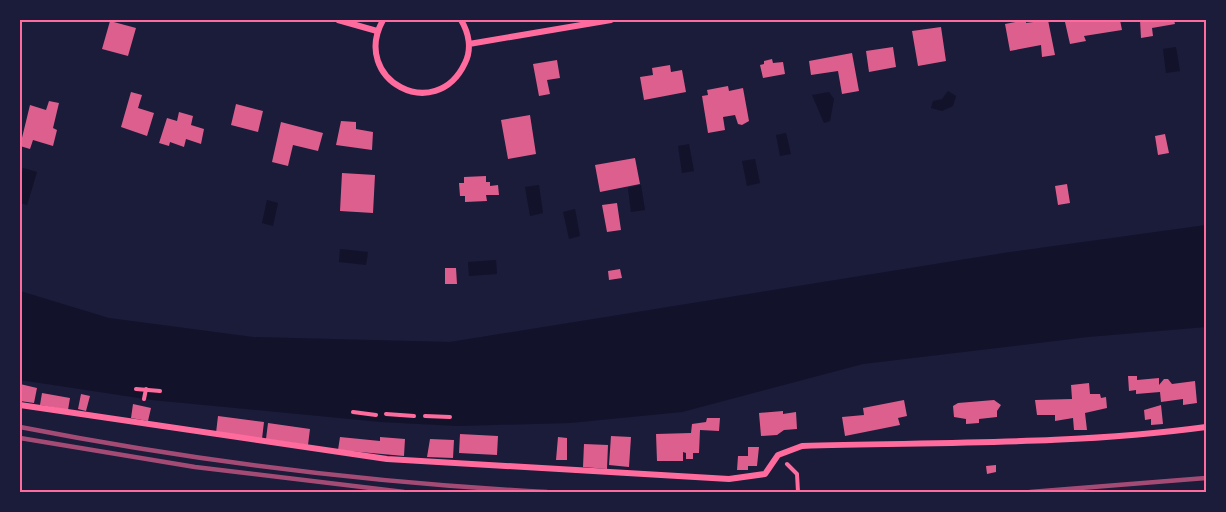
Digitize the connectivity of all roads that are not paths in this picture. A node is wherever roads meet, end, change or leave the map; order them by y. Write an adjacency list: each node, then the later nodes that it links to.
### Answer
1 (338, 20): 5 (street)
2 (383, 20): 5 (street)
3 (460, 20): 6 (street)
4 (611, 20): 6 (street)
5 (377, 31): 6 (street)
6 (469, 44)
7 (20, 405): 8 (street)
8 (1206, 427)

